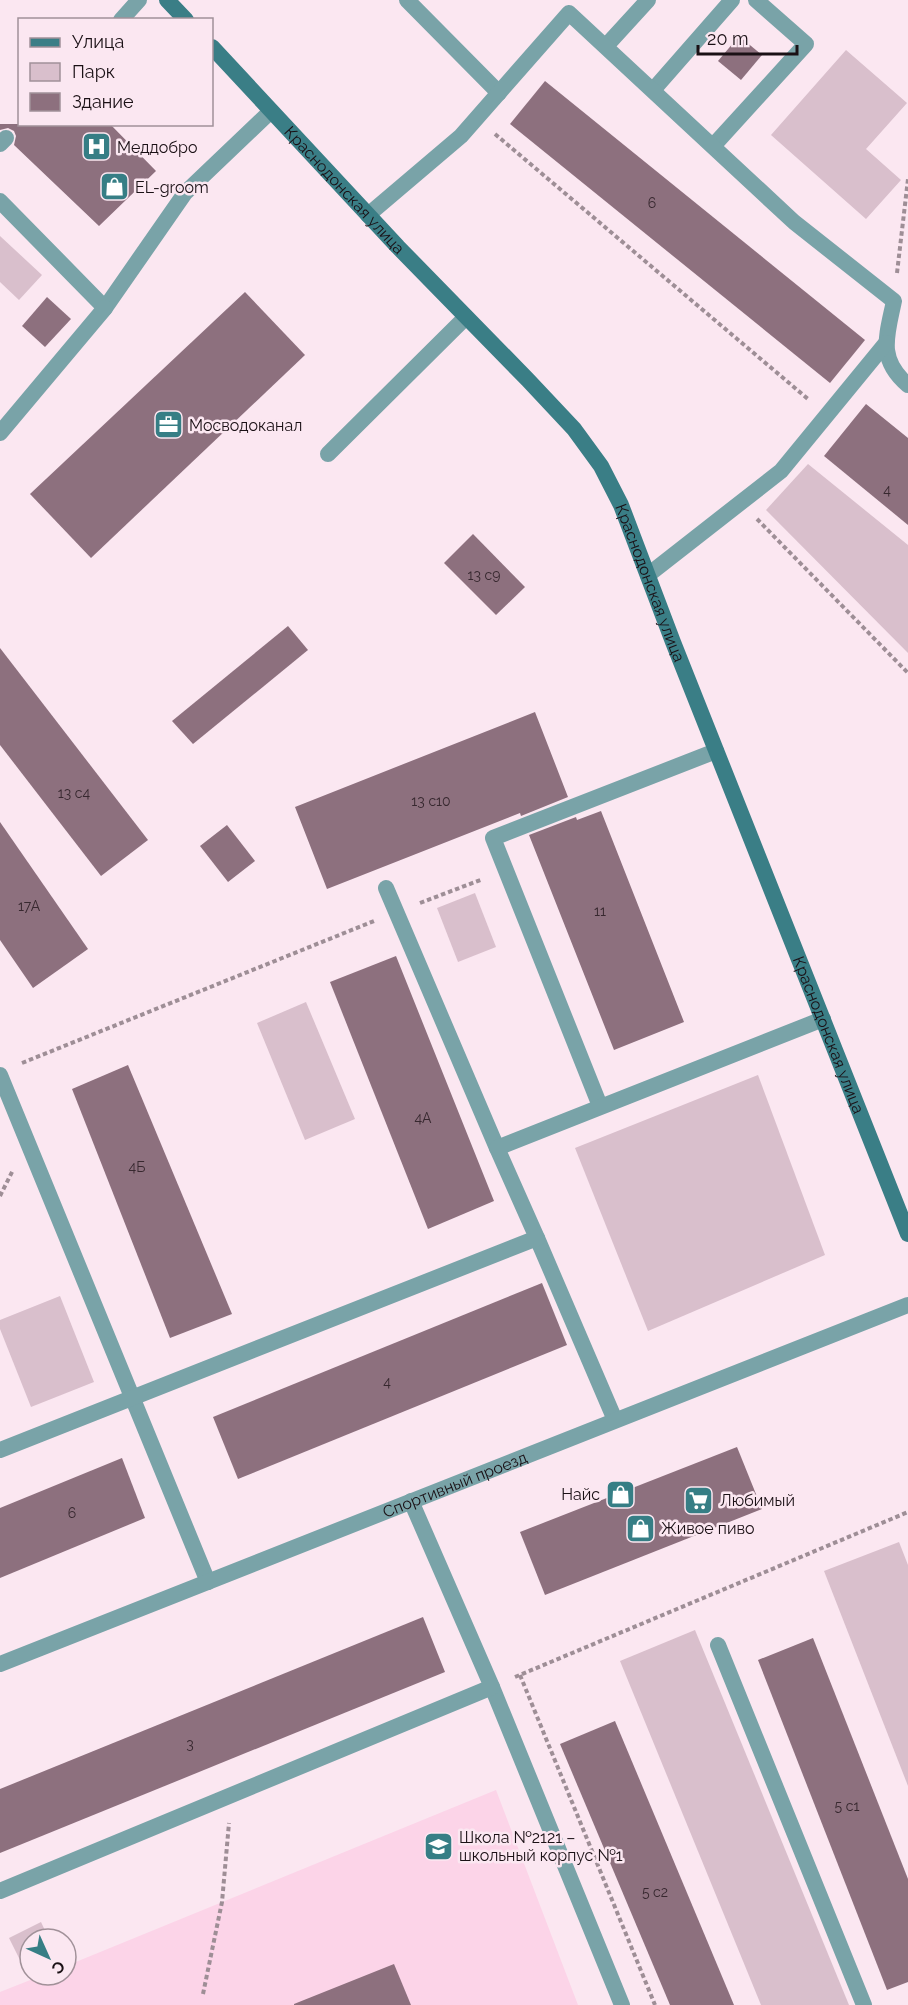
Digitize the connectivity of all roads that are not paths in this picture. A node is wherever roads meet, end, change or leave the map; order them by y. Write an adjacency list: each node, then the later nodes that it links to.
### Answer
1 (140, 0): 8 (street)
2 (167, 0): 9 (main road)
3 (407, 0): 13 (street)
4 (648, 0): 10 (street)
5 (732, 0): 12 (street)
6 (756, 0): 15 (street)
7 (566, 7): 10 (street); 13 (street)
8 (123, 18)
9 (184, 18)
10 (606, 46): 12 (street)
11 (213, 48): 14 (main road, Краснодонская улица)
12 (654, 89): 15 (street)
13 (499, 93): 17 (street)
14 (271, 111): 17 (main road, Краснодонская улица); 18 (street)
15 (714, 145): 20 (street)
16 (0, 201): 18 (street)
17 (368, 215): 19 (main road, Краснодонская улица)
18 (105, 308): 22 (street)
19 (466, 317): 23 (street); 24 (main road, Краснодонская улица)
20 (886, 343): 21 (street); 24 (street)
21 (908, 385)
22 (0, 433)
23 (328, 454)
24 (648, 575): 25 (main road, Краснодонская улица)
25 (716, 751): 27 (main road, Краснодонская улица); 29 (street)
26 (386, 888): 30 (street)
27 (823, 1019): 29 (street); 31 (main road, Краснодонская улица)
28 (5, 1071): 34 (street)
29 (600, 1106): 30 (street)
30 (498, 1148): 32 (street)
31 (908, 1234)
32 (537, 1238): 34 (street); 35 (street)
33 (908, 1305): 35 (street, Спортивный проезд)
34 (134, 1397): 36 (street); 38 (street)
35 (615, 1420): 37 (street, Спортивный проезд)
36 (0, 1450)
37 (411, 1501): 38 (street, Спортивный проезд); 41 (street)
38 (208, 1582): 40 (street, Спортивный проезд)
39 (718, 1645): 44 (street)
40 (0, 1664)
41 (492, 1687): 42 (street); 43 (street)
42 (0, 1891)
43 (622, 2005)
44 (864, 2005)

